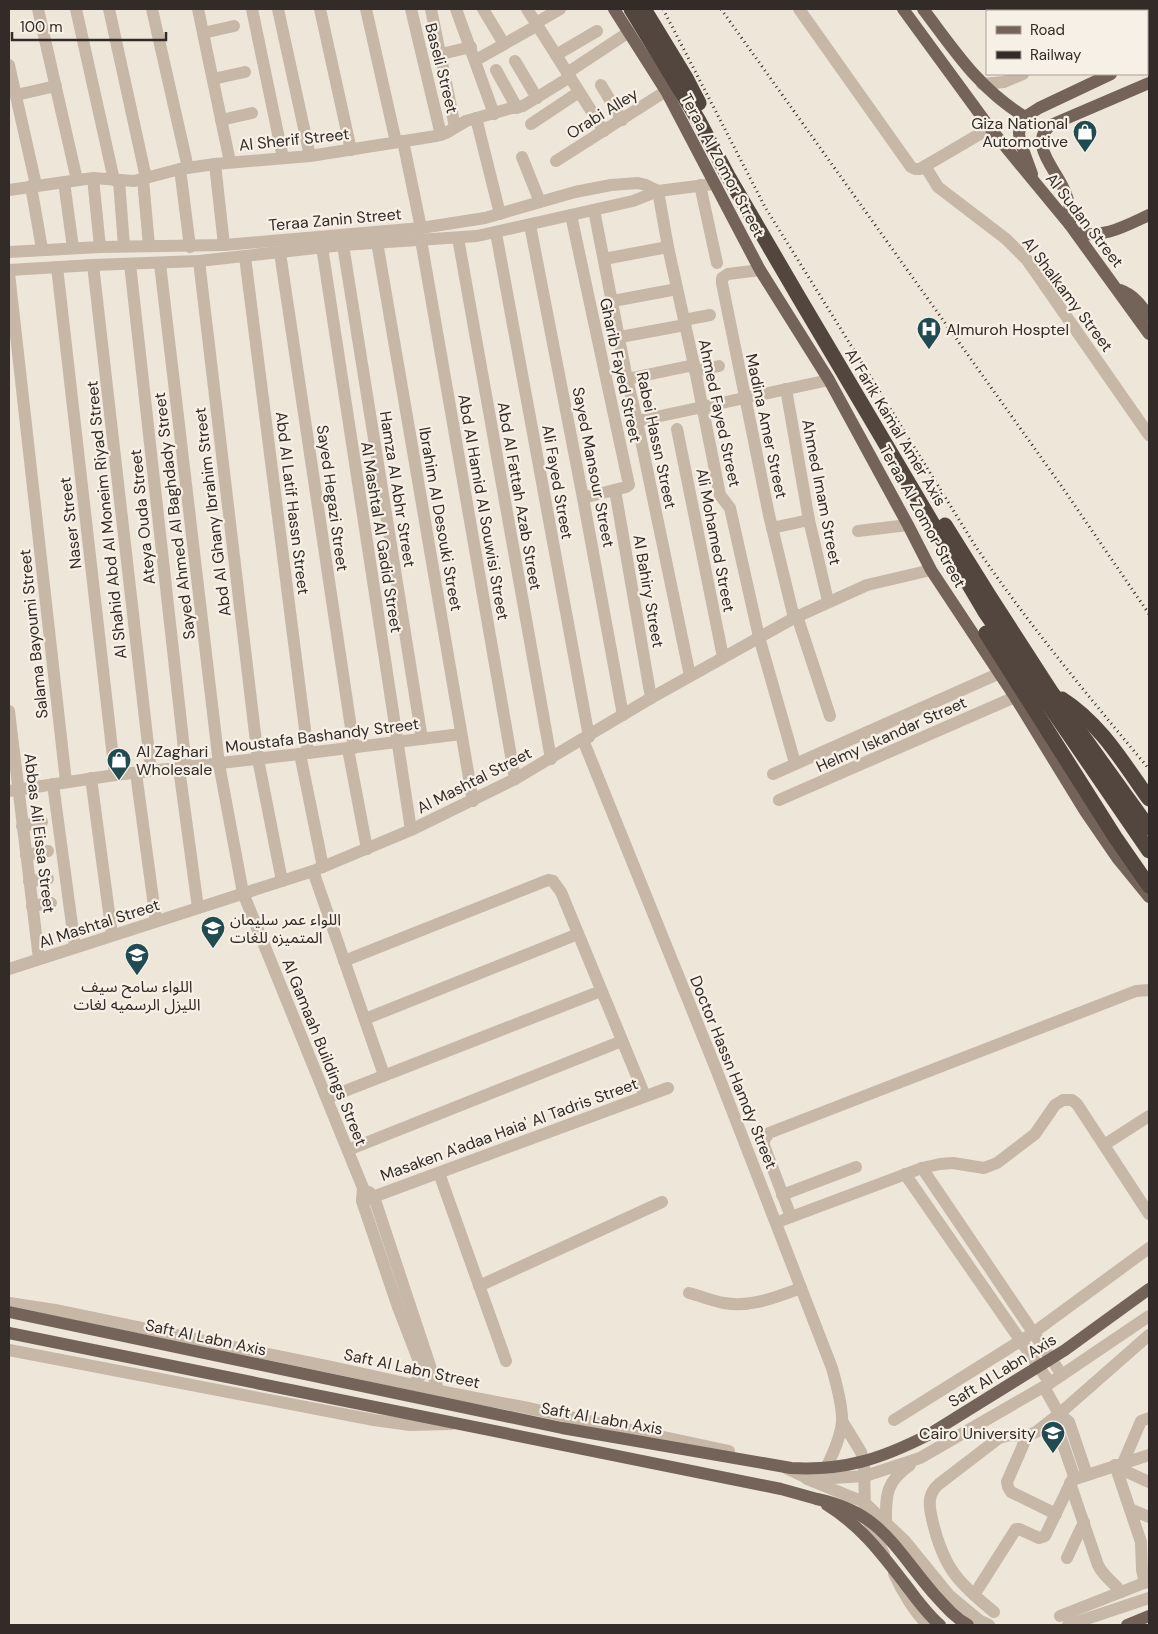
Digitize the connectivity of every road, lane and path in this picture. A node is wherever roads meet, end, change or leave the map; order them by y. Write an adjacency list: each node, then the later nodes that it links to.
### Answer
1 (38, 9): 43 (street)
2 (76, 9): 73 (street)
3 (109, 9): 72 (street)
4 (152, 9): 70 (street)
5 (198, 9): 26 (street)
6 (252, 9): 65 (street)
7 (278, 9): 63 (street)
8 (320, 9): 61 (street)
9 (366, 9): 60 (street, Abd Al Hamid Al Souwisi Street)
10 (411, 9): 59 (street, Baseli Street)
11 (431, 9): 29 (street)
12 (456, 9): 28 (street)
13 (483, 9): 27 (street)
14 (528, 9): 22 (street)
15 (560, 9): 22 (street)
16 (614, 9): 25 (main road, Teraa Al Zomor Street)
17 (631, 9): 139 (highway, Al Farik Kamal Amer Axis)
18 (644, 9): 146 (highway, Al Farik Kamal Amer Axis)
19 (799, 9): 69 (street)
20 (903, 9): 57 (main road, Al Sudan Street)
21 (923, 9): 41 (main road)
22 (537, 24): 27 (street); 30 (street)
23 (234, 26): 26 (street)
24 (597, 31): 30 (street)
25 (629, 32): 36 (street, Al Sherif Street); 44 (main road, Teraa Al Zomor Street)
26 (203, 33): 39 (street)
27 (504, 44): 31 (street)
28 (471, 47): 29 (street); 31 (street)
29 (441, 54): 56 (street)
30 (556, 55): 36 (street)
31 (476, 60): 50 (street)
32 (515, 61): 47 (street)
33 (9, 64): 46 (street)
34 (496, 70): 48 (street)
35 (245, 72): 39 (street)
36 (569, 75): 45 (street); 47 (street, Al Sherif Street)
37 (1021, 75): 41 (street)
38 (1109, 75): 51 (main road)
39 (213, 78): 53 (street)
40 (1149, 83): 62 (main road)
41 (982, 84): 51 (main road)
42 (601, 85): 54 (street)
43 (56, 86): 46 (street); 75 (street)
44 (666, 91): 54 (street, Orabi Alley); 76 (main road, Teraa Al Zomor Street)
45 (579, 92): 55 (street); 58 (street)
46 (16, 95): 78 (street)
47 (537, 98): 48 (street, Al Sherif Street)
48 (517, 108): 50 (street, Al Sherif Street)
49 (252, 113): 53 (street)
50 (494, 114): 52 (street, Al Sherif Street)
51 (1025, 117): 74 (main road)
52 (476, 118): 56 (street, Al Sherif Street); 83 (street)
53 (222, 120): 67 (street)
54 (622, 120): 58 (street, Orabi Alley)
55 (531, 124)
56 (456, 127): 59 (street, Al Sherif Street)
57 (990, 128): 69 (street); 74 (main road, Al Sudan Street)
58 (604, 131): 66 (street, Orabi Alley)
59 (441, 135): 60 (street, Al Sherif Street)
60 (400, 142): 61 (street, Al Sherif Street); 89 (street, Abd Al Hamid Al Souwisi Street)
61 (350, 150): 63 (street, Al Sherif Street)
62 (1042, 152): 74 (main road); 87 (main road)
63 (310, 156): 65 (street, Al Sherif Street)
64 (522, 157): 81 (street)
65 (283, 158): 67 (street, Al Sherif Street)
66 (556, 161)
67 (230, 162): 68 (street, Al Sherif Street)
68 (215, 164): 70 (street, Al Sherif Street); 92 (street)
69 (924, 166): 131 (street, Al Shalkamy Street)
70 (184, 169): 72 (street, Al Sherif Street); 96 (street)
71 (93, 178): 73 (street, Al Sherif Street); 75 (street, Al Sherif Street); 97 (street)
72 (144, 178): 73 (street, Al Sherif Street); 95 (street)
73 (116, 180): 94 (street)
74 (1033, 180): 87 (main road, Al Sudan Street)
75 (70, 181): 78 (street, Al Sherif Street); 100 (street)
76 (714, 184): 77 (street, Teraa Zanin Street); 112 (main road, Teraa Al Zomor Street)
77 (700, 185): 80 (street, Teraa Zanin Street); 107 (street)
78 (34, 186): 79 (street, Al Sherif Street); 101 (street)
79 (9, 190)
80 (658, 191): 81 (street, Teraa Zanin Street); 82 (street, Teraa Zanin Street); 99 (street, Ahmed Fayed Street)
81 (540, 202): 83 (street, Teraa Zanin Street)
82 (594, 210): 84 (street, Teraa Zanin Street); 105 (street, Rabei Hassn Street)
83 (500, 214): 89 (street, Teraa Zanin Street)
84 (571, 215): 86 (street, Teraa Zanin Street); 132 (street, Gharib Fayed Street)
85 (1149, 215): 87 (main road)
86 (530, 225): 88 (street, Teraa Zanin Street); 133 (street, Sayed Mansour Street)
87 (1073, 229): 115 (main road, Al Sudan Street)
88 (496, 233): 90 (street, Teraa Zanin Street); 154 (street, Ali Fayed Street)
89 (421, 234): 90 (street, Teraa Zanin Street); 91 (street, Teraa Zanin Street); 92 (street, Teraa Zanin Street); 169 (street, Abd Al Hamid Al Souwisi Street)
90 (458, 238): 160 (street, Abd Al Fattah Azab Street)
91 (377, 242): 93 (street, Teraa Zanin Street); 153 (street, Ibrahim Al Desouki Street)
92 (224, 245): 96 (street, Teraa Zanin Street)
93 (343, 245): 98 (street, Teraa Zanin Street); 155 (street, Hamza Al Abhr Street)
94 (124, 246): 95 (street, Teraa Zanin Street); 97 (street, Teraa Zanin Street)
95 (149, 246): 96 (street, Teraa Zanin Street)
96 (190, 246)
97 (100, 247): 100 (street, Teraa Zanin Street)
98 (322, 247): 103 (street, Teraa Zanin Street); 156 (street, Al Mashtal Al Gadid Street)
99 (668, 247): 105 (street); 114 (street, Ahmed Fayed Street)
100 (73, 248): 101 (street, Teraa Zanin Street)
101 (42, 249): 102 (street, Teraa Zanin Street)
102 (9, 252)
103 (280, 253): 104 (street, Teraa Zanin Street); 157 (street, Sayed Hegazi Street)
104 (245, 257): 106 (street, Teraa Zanin Street); 158 (street, Abd Al Latif Hassn Street)
105 (604, 259): 116 (street, Rabei Hassn Street)
106 (199, 261): 109 (street, Teraa Zanin Street); 159 (street, Abd Al Ghany Ibrahim Street)
107 (717, 263)
108 (130, 264): 109 (street, Teraa Zanin Street); 110 (street, Teraa Zanin Street); 163 (street, Ateya Ouda Street)
109 (160, 264): 161 (street, Sayed Ahmed Al Baghdady Street)
110 (94, 265): 111 (street, Teraa Zanin Street); 164 (street, Al Shahid Abd Al Moneim Riyad Street)
111 (57, 266): 113 (street, Teraa Zanin Street); 167 (street, Naser Street)
112 (760, 270): 125 (main road, Teraa Al Zomor Street); 127 (street, Madina Amer Street)
113 (9, 271): 170 (street, Salama Bayoumi Street)
114 (677, 289): 116 (street); 119 (street, Ahmed Fayed Street)
115 (1118, 289): 118 (main road); 120 (main road, Al Sudan Street)
116 (613, 301): 121 (street, Rabei Hassn Street)
117 (710, 315): 119 (street)
118 (1149, 316)
119 (684, 323): 121 (street); 123 (street, Ahmed Fayed Street)
120 (1149, 334)
121 (620, 337): 124 (street, Rabei Hassn Street)
122 (719, 366): 123 (street)
123 (694, 368): 124 (street); 128 (street, Ahmed Fayed Street)
124 (627, 378): 129 (street, Rabei Hassn Street)
125 (829, 380): 126 (street); 135 (main road, Teraa Al Zomor Street)
126 (786, 388): 127 (street); 134 (street, Ahmed Imam Street)
127 (745, 397): 128 (street); 136 (street, Madina Amer Street)
128 (702, 407): 129 (street); 142 (street, Ahmed Fayed Street)
129 (638, 421): 145 (street, Rabei Hassn Street)
130 (678, 429): 143 (street, Ali Mohamed Street)
131 (1149, 435)
132 (615, 490): 133 (street); 148 (street, Al Bahiry Street)
133 (583, 498): 150 (street, Sayed Mansour Street)
134 (809, 520): 136 (street); 140 (street, Ahmed Imam Street)
135 (908, 525): 137 (street); 138 (main road, Teraa Al Zomor Street)
136 (772, 528): 141 (street, Madina Amer Street)
137 (858, 532)
138 (931, 570): 140 (street, Al Mashtal Street); 144 (main road, Teraa Al Zomor Street)
139 (961, 574): 182 (highway, Al Farik Kamal Amer Axis); 188 (highway)
140 (828, 601): 141 (street, Al Mashtal Street)
141 (795, 617): 142 (street, Al Mashtal Street); 151 (street, Madina Amer Street)
142 (759, 638): 143 (street, Al Mashtal Street); 162 (street, Ahmed Fayed Street)
143 (724, 658): 145 (street, Al Mashtal Street)
144 (1000, 673): 147 (main road, Teraa Al Zomor Street); 162 (street)
145 (690, 676): 148 (street, Al Mashtal Street)
146 (1052, 693): 173 (highway); 178 (highway, Al Farik Kamal Amer Axis)
147 (1015, 697): 174 (street, Helmy Iskandar Street); 189 (main road, Teraa Al Zomor Street)
148 (652, 698): 150 (street, Al Mashtal Street)
149 (9, 710): 152 (street, Abbas Ali Eissa Street)
150 (623, 715): 154 (street, Al Mashtal Street)
151 (830, 716)
152 (10, 727): 172 (street, Abbas Ali Eissa Street)
153 (461, 734): 155 (street, Moustafa Bashandy Street); 175 (street, Ibrahim Al Desouki Street)
154 (586, 738): 160 (street, Al Mashtal Street); 223 (street, Doctor Hassn Hamdy Street)
155 (422, 739): 156 (street, Moustafa Bashandy Street)
156 (396, 742): 157 (street, Moustafa Bashandy Street); 179 (street, Al Mashtal Al Gadid Street)
157 (351, 748): 158 (street, Moustafa Bashandy Street); 180 (street, Sayed Hegazi Street)
158 (304, 754): 159 (street, Moustafa Bashandy Street); 184 (street, Abd Al Latif Hassn Street)
159 (258, 759): 161 (street, Moustafa Bashandy Street); 187 (street, Abd Al Ghany Ibrahim Street)
160 (550, 759): 169 (street, Al Mashtal Street)
161 (219, 764): 163 (street, Moustafa Bashandy Street); 190 (street, Sayed Ahmed Al Baghdady Street)
162 (796, 764): 166 (street)
163 (182, 768): 164 (street, Moustafa Bashandy Street); 193 (street, Ateya Ouda Street)
164 (151, 771): 165 (street, Moustafa Bashandy Street)
165 (136, 773): 167 (street, Moustafa Bashandy Street); 194 (street)
166 (773, 774)
167 (115, 775): 168 (street, Moustafa Bashandy Street)
168 (92, 778): 170 (street, Moustafa Bashandy Street); 196 (street)
169 (515, 779): 175 (street, Al Mashtal Street)
170 (66, 782): 171 (street, Moustafa Bashandy Street)
171 (53, 784): 172 (street, Moustafa Bashandy Street); 197 (street)
172 (13, 791): 177 (street, Abbas Ali Eissa Street)
173 (1149, 799)
174 (779, 800)
175 (473, 801): 179 (street, Al Mashtal Street)
176 (42, 822): 177 (street)
177 (22, 826): 183 (street, Abbas Ali Eissa Street)
178 (1149, 828)
179 (411, 830): 180 (street, Al Mashtal Street)
180 (368, 849): 184 (street, Al Mashtal Street)
181 (48, 851): 183 (street)
182 (1149, 851)
183 (26, 854): 186 (street, Abbas Ali Eissa Street)
184 (318, 869): 187 (street, Al Mashtal Street); 199 (street, Abd Al Latif Hassn Street)
185 (48, 879): 186 (street)
186 (29, 881): 192 (street, Abbas Ali Eissa Street)
187 (282, 881): 190 (street, Al Mashtal Street)
188 (1149, 886)
189 (1149, 896)
190 (245, 897): 193 (street, Al Mashtal Street); 208 (street, Al Gamaah Buildings Street)
191 (51, 903): 192 (street)
192 (32, 906): 198 (street, Abbas Ali Eissa Street)
193 (198, 908): 194 (street, Al Mashtal Street)
194 (156, 921): 196 (street, Al Mashtal Street)
195 (578, 934): 199 (street); 202 (street); 203 (street)
196 (112, 935): 197 (street, Al Mashtal Street)
197 (75, 947): 198 (street, Al Mashtal Street)
198 (39, 959): 200 (street, Al Mashtal Street)
199 (344, 961): 203 (street, Abd Al Latif Hassn Street)
200 (9, 969)
201 (1149, 990): 217 (street)
202 (601, 991): 204 (street); 205 (street)
203 (364, 1019): 205 (street, Abd Al Latif Hassn Street)
204 (622, 1041): 207 (street); 211 (street)
205 (384, 1075): 208 (street)
206 (668, 1088): 207 (street, Masaken A'adaa Haia' Al Tadris Street)
207 (645, 1096): 214 (street, Masaken A'adaa Haia' Al Tadris Street)
208 (326, 1098): 211 (street, Al Gamaah Buildings Street)
209 (1149, 1116): 210 (street)
210 (1104, 1145): 213 (street); 221 (street)
211 (348, 1150): 216 (street, Al Gamaah Buildings Street)
212 (856, 1167): 217 (street)
213 (922, 1168): 215 (street); 233 (street)
214 (439, 1173): 218 (street, Masaken A'adaa Haia' Al Tadris Street); 225 (street)
215 (905, 1174): 222 (street); 235 (street)
216 (363, 1188): 218 (street, Al Gamaah Buildings Street); 219 (street, Al Gamaah Buildings Street)
217 (782, 1195): 222 (street)
218 (374, 1197): 219 (street, Masaken A'adaa Haia' Al Tadris Street); 241 (street)
219 (362, 1201): 239 (street, Al Gamaah Buildings Street)
220 (662, 1202): 225 (street)
221 (1149, 1214)
222 (791, 1217): 223 (street)
223 (776, 1223): 226 (street, Doctor Hassn Hamdy Street)
224 (1149, 1248): 233 (street)
225 (479, 1286): 237 (street)
226 (801, 1288): 228 (street); 245 (street, Doctor Hassn Hamdy Street)
227 (1149, 1289): 230 (main road, Saft Al Labn Axis, bridge)
228 (689, 1293)
229 (9, 1303): 239 (street, Saft Al Labn Street)
230 (9, 1312)
231 (1149, 1316): 238 (street)
232 (9, 1333): 246 (main road, Saft Al Labn Axis)
233 (1033, 1333): 235 (street); 238 (street)
234 (1149, 1335): 242 (street)
235 (1021, 1341): 240 (street); 244 (street)
236 (9, 1350): 246 (street)
237 (506, 1361)
238 (1062, 1375): 240 (street)
239 (413, 1384): 241 (street, Saft Al Labn Street)
240 (1047, 1385): 242 (street); 249 (street)
241 (438, 1390): 251 (street, Saft Al Labn Street)
242 (1059, 1414): 247 (street); 254 (street)
243 (1149, 1418): 250 (street)
244 (894, 1420)
245 (842, 1421): 252 (street, Doctor Hassn Hamdy Street); 253 (street, Doctor Hassn Hamdy Street)
246 (456, 1424): 256 (main road, Saft Al Labn Axis)
247 (1027, 1436): 259 (street); 267 (street)
248 (1149, 1455): 250 (street)
249 (920, 1458): 252 (street, Saft Al Labn Street); 261 (street)
250 (1119, 1464): 254 (street); 255 (street); 258 (street)
251 (805, 1476): 253 (street, Saft Al Labn Street); 257 (street, Saft Al Labn Street)
252 (865, 1476): 253 (street, Saft Al Labn Street); 257 (street, Doctor Hassn Hamdy Street)
253 (821, 1477)
254 (1077, 1479): 259 (street); 262 (street)
255 (1149, 1482)
256 (817, 1499): 274 (main road, Saft Al Labn Axis, bridge); 275 (main road, bridge)
257 (864, 1502): 261 (street); 264 (street, Doctor Hassn Hamdy Street)
258 (1130, 1509): 260 (street); 265 (street)
259 (1056, 1514): 267 (street)
260 (1149, 1517)
261 (886, 1522): 264 (street); 276 (street)
262 (1084, 1522): 263 (street); 266 (street)
263 (1067, 1558)
264 (886, 1559): 273 (street, Doctor Hassn Hamdy Street)
265 (1147, 1582): 266 (street)
266 (1121, 1592): 271 (street)
267 (974, 1595): 269 (street)
268 (1149, 1598): 271 (street)
269 (994, 1612)
270 (1149, 1616): 277 (main road)
271 (1064, 1620)
272 (1149, 1622): 278 (main road)
273 (927, 1625)
274 (940, 1625)
275 (968, 1625)
276 (989, 1625)
277 (1127, 1625)
278 (1132, 1625)

